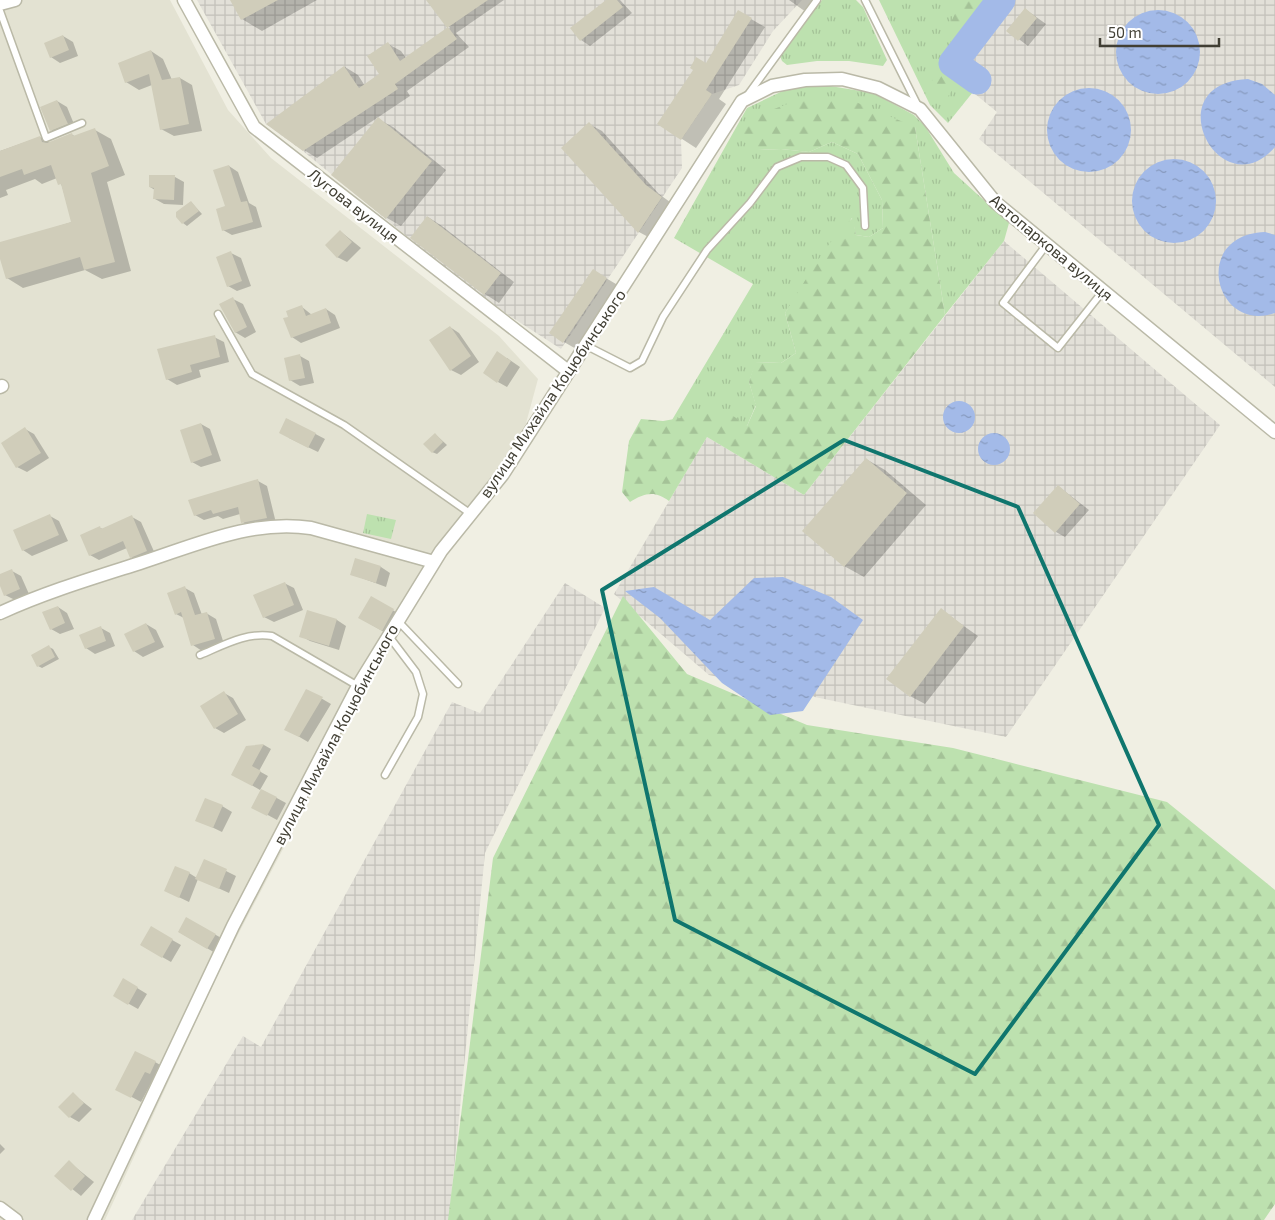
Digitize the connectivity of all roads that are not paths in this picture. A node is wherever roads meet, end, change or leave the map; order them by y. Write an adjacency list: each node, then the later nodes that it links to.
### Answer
1 (15, 0): 5 (street)
2 (184, 0): 15 (street, Лугова вулиця)
3 (817, 0): 7 (lane)
4 (864, 0): 8 (lane)
5 (0, 4)
6 (0, 11): 9 (lane)
7 (742, 101): 8 (street, Автопаркова вулиця); 14 (street, вулиця Михайла Коцюбинського)
8 (920, 109): 11 (street, Автопаркова вулиця)
9 (82, 123)
10 (865, 226): 14 (lane)
11 (1047, 244): 12 (street, Автопаркова вулиця); 12 (lane)
12 (1103, 291): 16 (street, Автопаркова вулиця)
13 (218, 314): 17 (lane)
14 (585, 345): 15 (street, вулиця Михайла Коцюбинського)
15 (568, 372): 17 (street, вулиця Михайла Коцюбинського)
16 (1275, 432)
17 (471, 514): 18 (street, вулиця Михайла Коцюбинського)
18 (434, 562): 19 (street); 20 (street, вулиця Михайла Коцюбинського)
19 (0, 613)
20 (397, 620): 21 (street, вулиця Михайла Коцюбинського); 23 (lane)
21 (388, 634): 24 (street, вулиця Михайла Коцюбинського); 25 (lane)
22 (200, 656): 24 (lane)
23 (458, 684)
24 (358, 686): 28 (street, вулиця Михайла Коцюбинського)
25 (385, 775)
26 (0, 1208): 27 (street)
27 (16, 1220)
28 (94, 1220)

